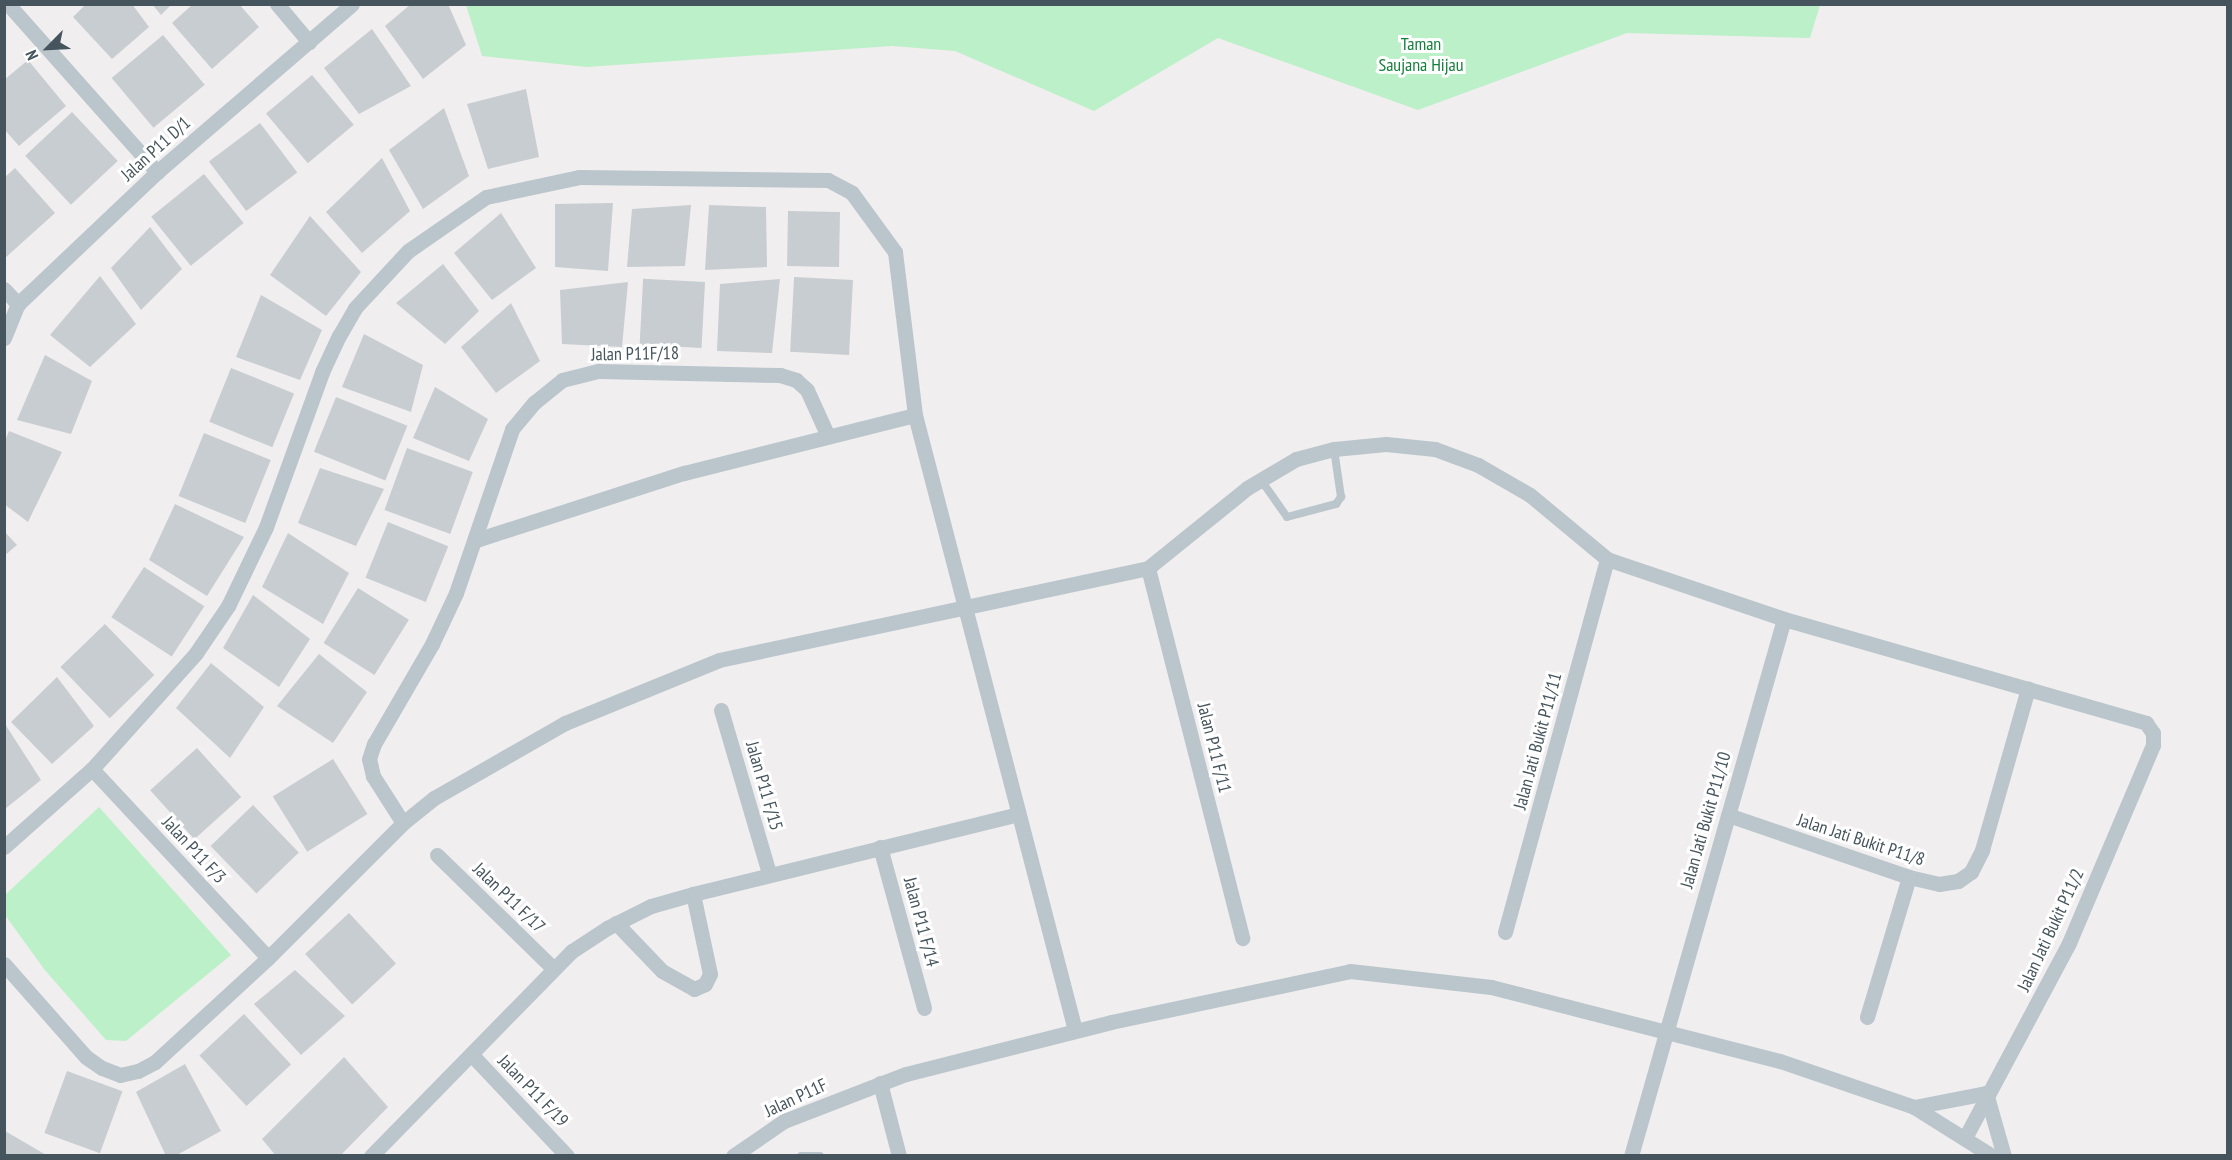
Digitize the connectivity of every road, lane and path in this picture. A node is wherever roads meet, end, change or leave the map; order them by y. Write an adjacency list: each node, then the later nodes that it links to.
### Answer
1 (8, 4): 5 (street)
2 (277, 4): 4 (street)
3 (352, 4): 4 (street, Jalan P11 D/1)
4 (309, 42): 5 (street, Jalan P11 D/1)
5 (157, 172): 7 (street, Jalan P11 D/1)
6 (4, 289): 7 (street)
7 (18, 304): 8 (street, Jalan P11 D/1)
8 (4, 338)
9 (915, 415): 10 (street); 16 (street); 20 (street)
10 (827, 434): 13 (street); 13 (street, Jalan P11F/18)
11 (1334, 448): 12 (street); 12 (lane); 14 (street)
12 (1261, 480): 15 (street)
13 (476, 540): 23 (street, Jalan P11F/18)
14 (1607, 560): 17 (street); 31 (street, Jalan Jati Bukit P11/11)
15 (1148, 568): 16 (street); 32 (street, Jalan P11 F/11)
16 (965, 608): 21 (street); 23 (street)
17 (1784, 619): 18 (street); 22 (street, Jalan Jati Bukit P11/10)
18 (2028, 688): 28 (street, Jalan Jati Bukit P11/8); 42 (street, Jalan Jati Bukit P11/2)
19 (721, 710): 27 (street, Jalan P11 F/15)
20 (92, 769): 24 (street); 33 (street, Jalan P11 F/3)
21 (1018, 814): 25 (street); 38 (street)
22 (1728, 815): 28 (street, Jalan Jati Bukit P11/8); 39 (street, Jalan Jati Bukit P11/10)
23 (403, 823): 33 (street)
24 (4, 847)
25 (880, 847): 27 (street); 36 (street, Jalan P11 F/14)
26 (437, 855): 35 (street, Jalan P11 F/17)
27 (769, 873): 29 (street)
28 (1909, 878): 37 (street)
29 (693, 894): 30 (street); 30 (street)
30 (616, 923): 35 (street)
31 (1505, 932)
32 (1242, 938)
33 (268, 958): 34 (street)
34 (4, 964)
35 (554, 969): 40 (street)
36 (924, 1008)
37 (1867, 1017)
38 (1075, 1030): 39 (street, Jalan P11F); 41 (street, Jalan P11F)
39 (1664, 1032): 43 (street, Jalan P11F); 51 (street, Jalan Jati Bukit P11/10)
40 (471, 1054): 45 (street); 46 (street, Jalan P11 F/19)
41 (880, 1083): 47 (street, Jalan P11F); 50 (street)
42 (1986, 1093): 43 (street); 44 (street, Jalan Jati Bukit P11/2); 53 (street)
43 (1914, 1107): 44 (street, Jalan P11F)
44 (1966, 1137): 52 (street, Jalan P11F)
45 (371, 1155)
46 (567, 1155)
47 (733, 1155)
48 (801, 1155): 49 (lane)
49 (820, 1155)
50 (899, 1155)
51 (1631, 1155)
52 (1992, 1155)
53 (2004, 1155)

